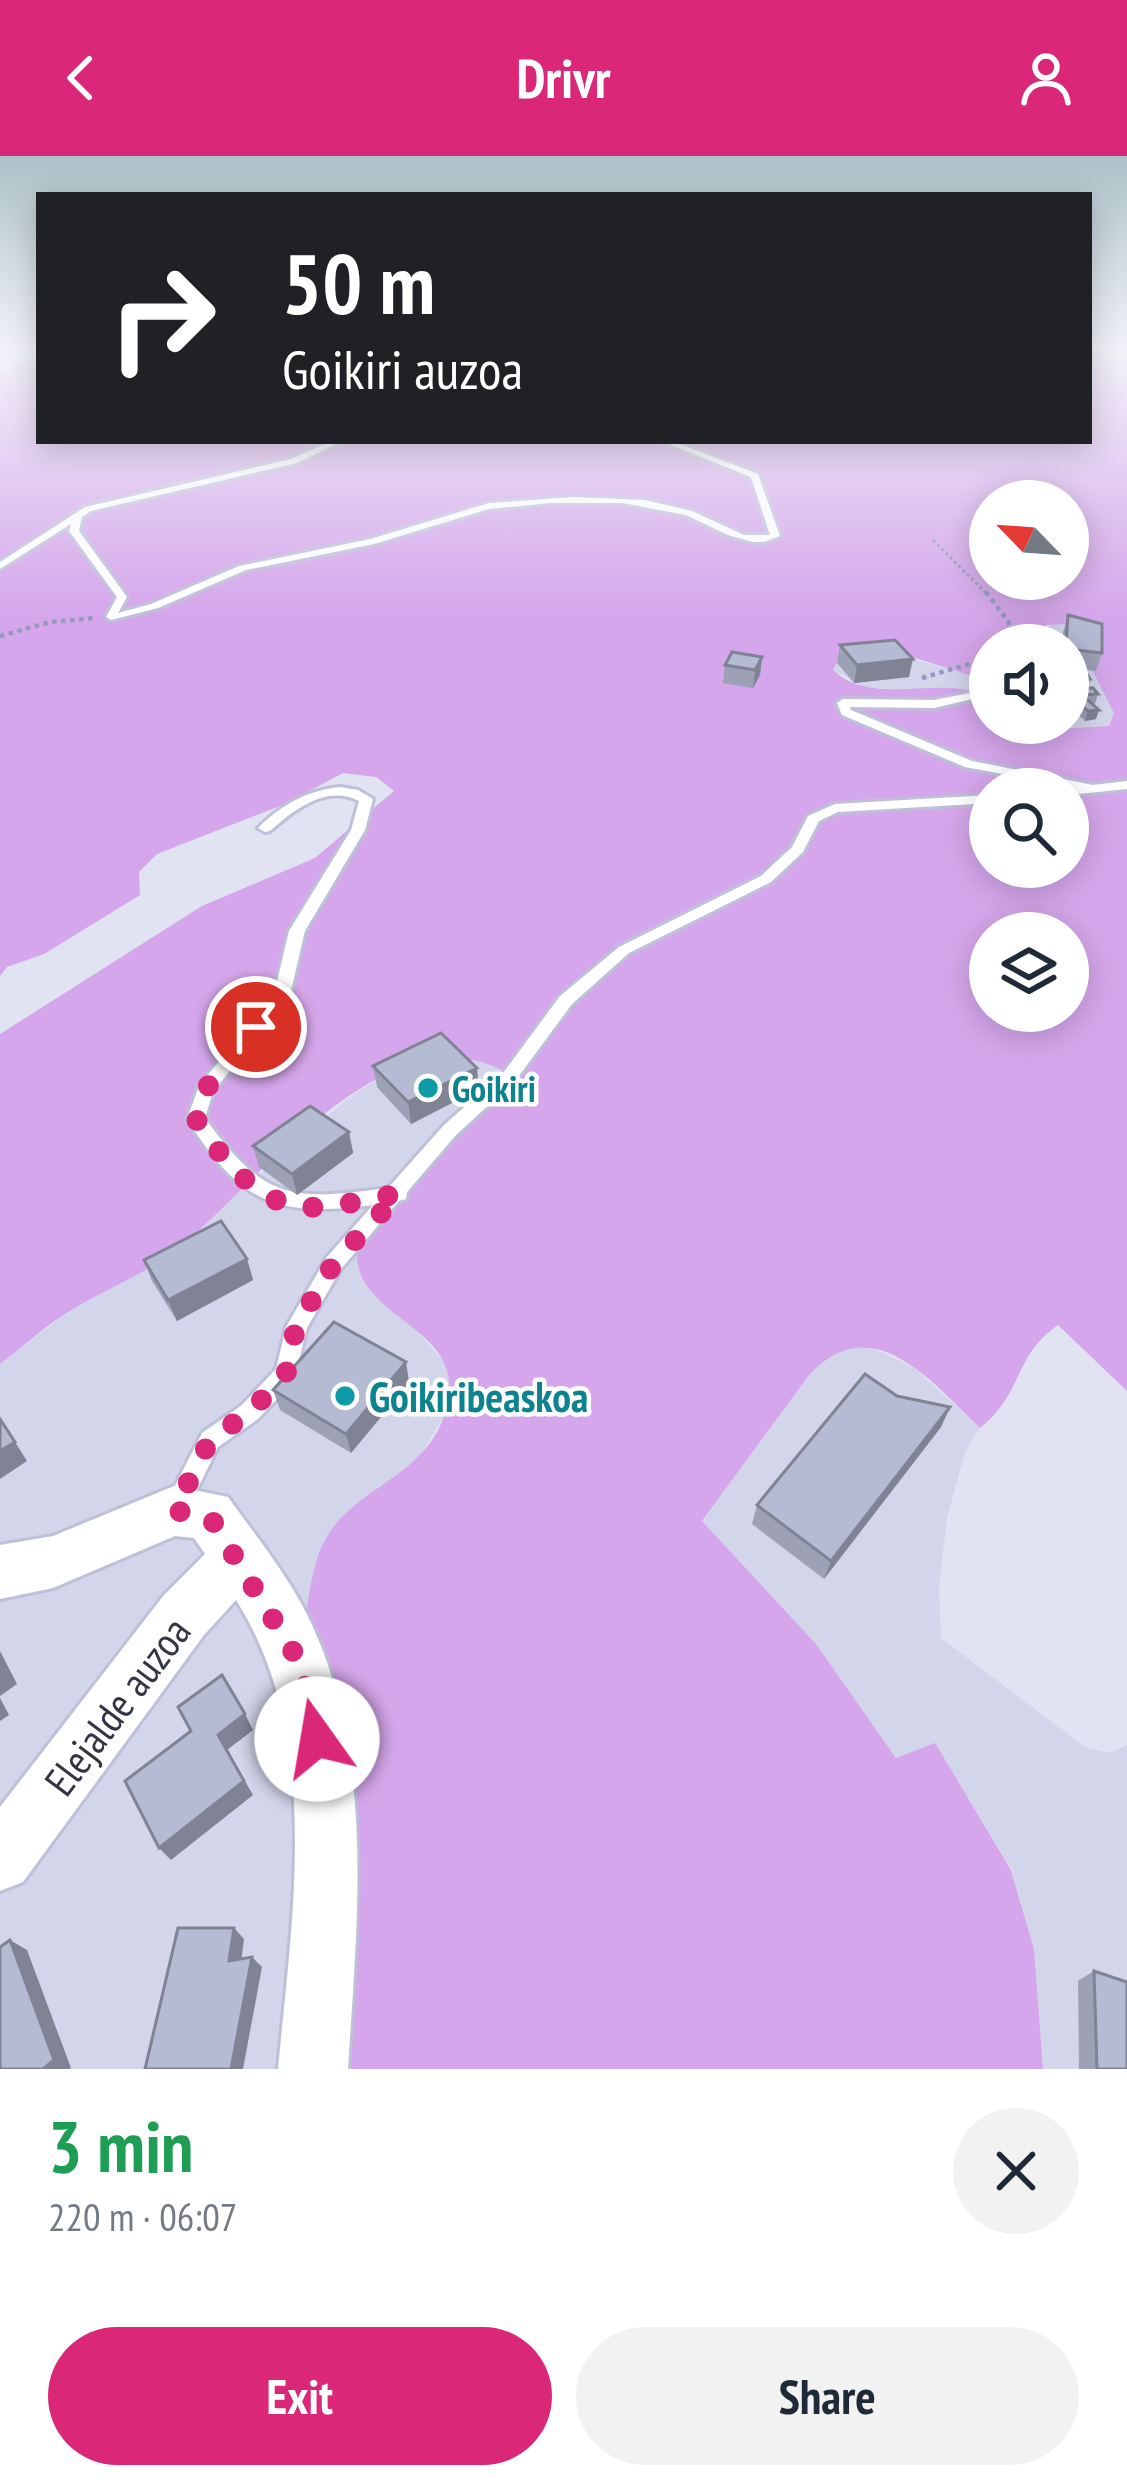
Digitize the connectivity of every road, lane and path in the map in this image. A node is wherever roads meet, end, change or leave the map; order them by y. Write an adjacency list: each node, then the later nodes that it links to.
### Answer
1 (331, 444): 3 (lane)
2 (673, 444): 6 (lane)
3 (78, 516): 5 (lane); 6 (lane)
4 (933, 540): 7 (path)
5 (0, 566)
6 (111, 617): 8 (path)
7 (1012, 624)
8 (0, 636)
9 (969, 664): 10 (path)
10 (922, 679)
11 (969, 696): 12 (lane)
12 (991, 768)
13 (1127, 785): 14 (lane)
14 (1089, 786)
15 (969, 800): 17 (lane)
16 (265, 828): 17 (lane)
17 (399, 1194): 18 (lane)
18 (174, 1511): 19 (street); 20 (street)
19 (239, 1558): 21 (street, Elejalde auzoa); 22 (street)
20 (0, 1572)
21 (0, 1858)
22 (313, 2069)

